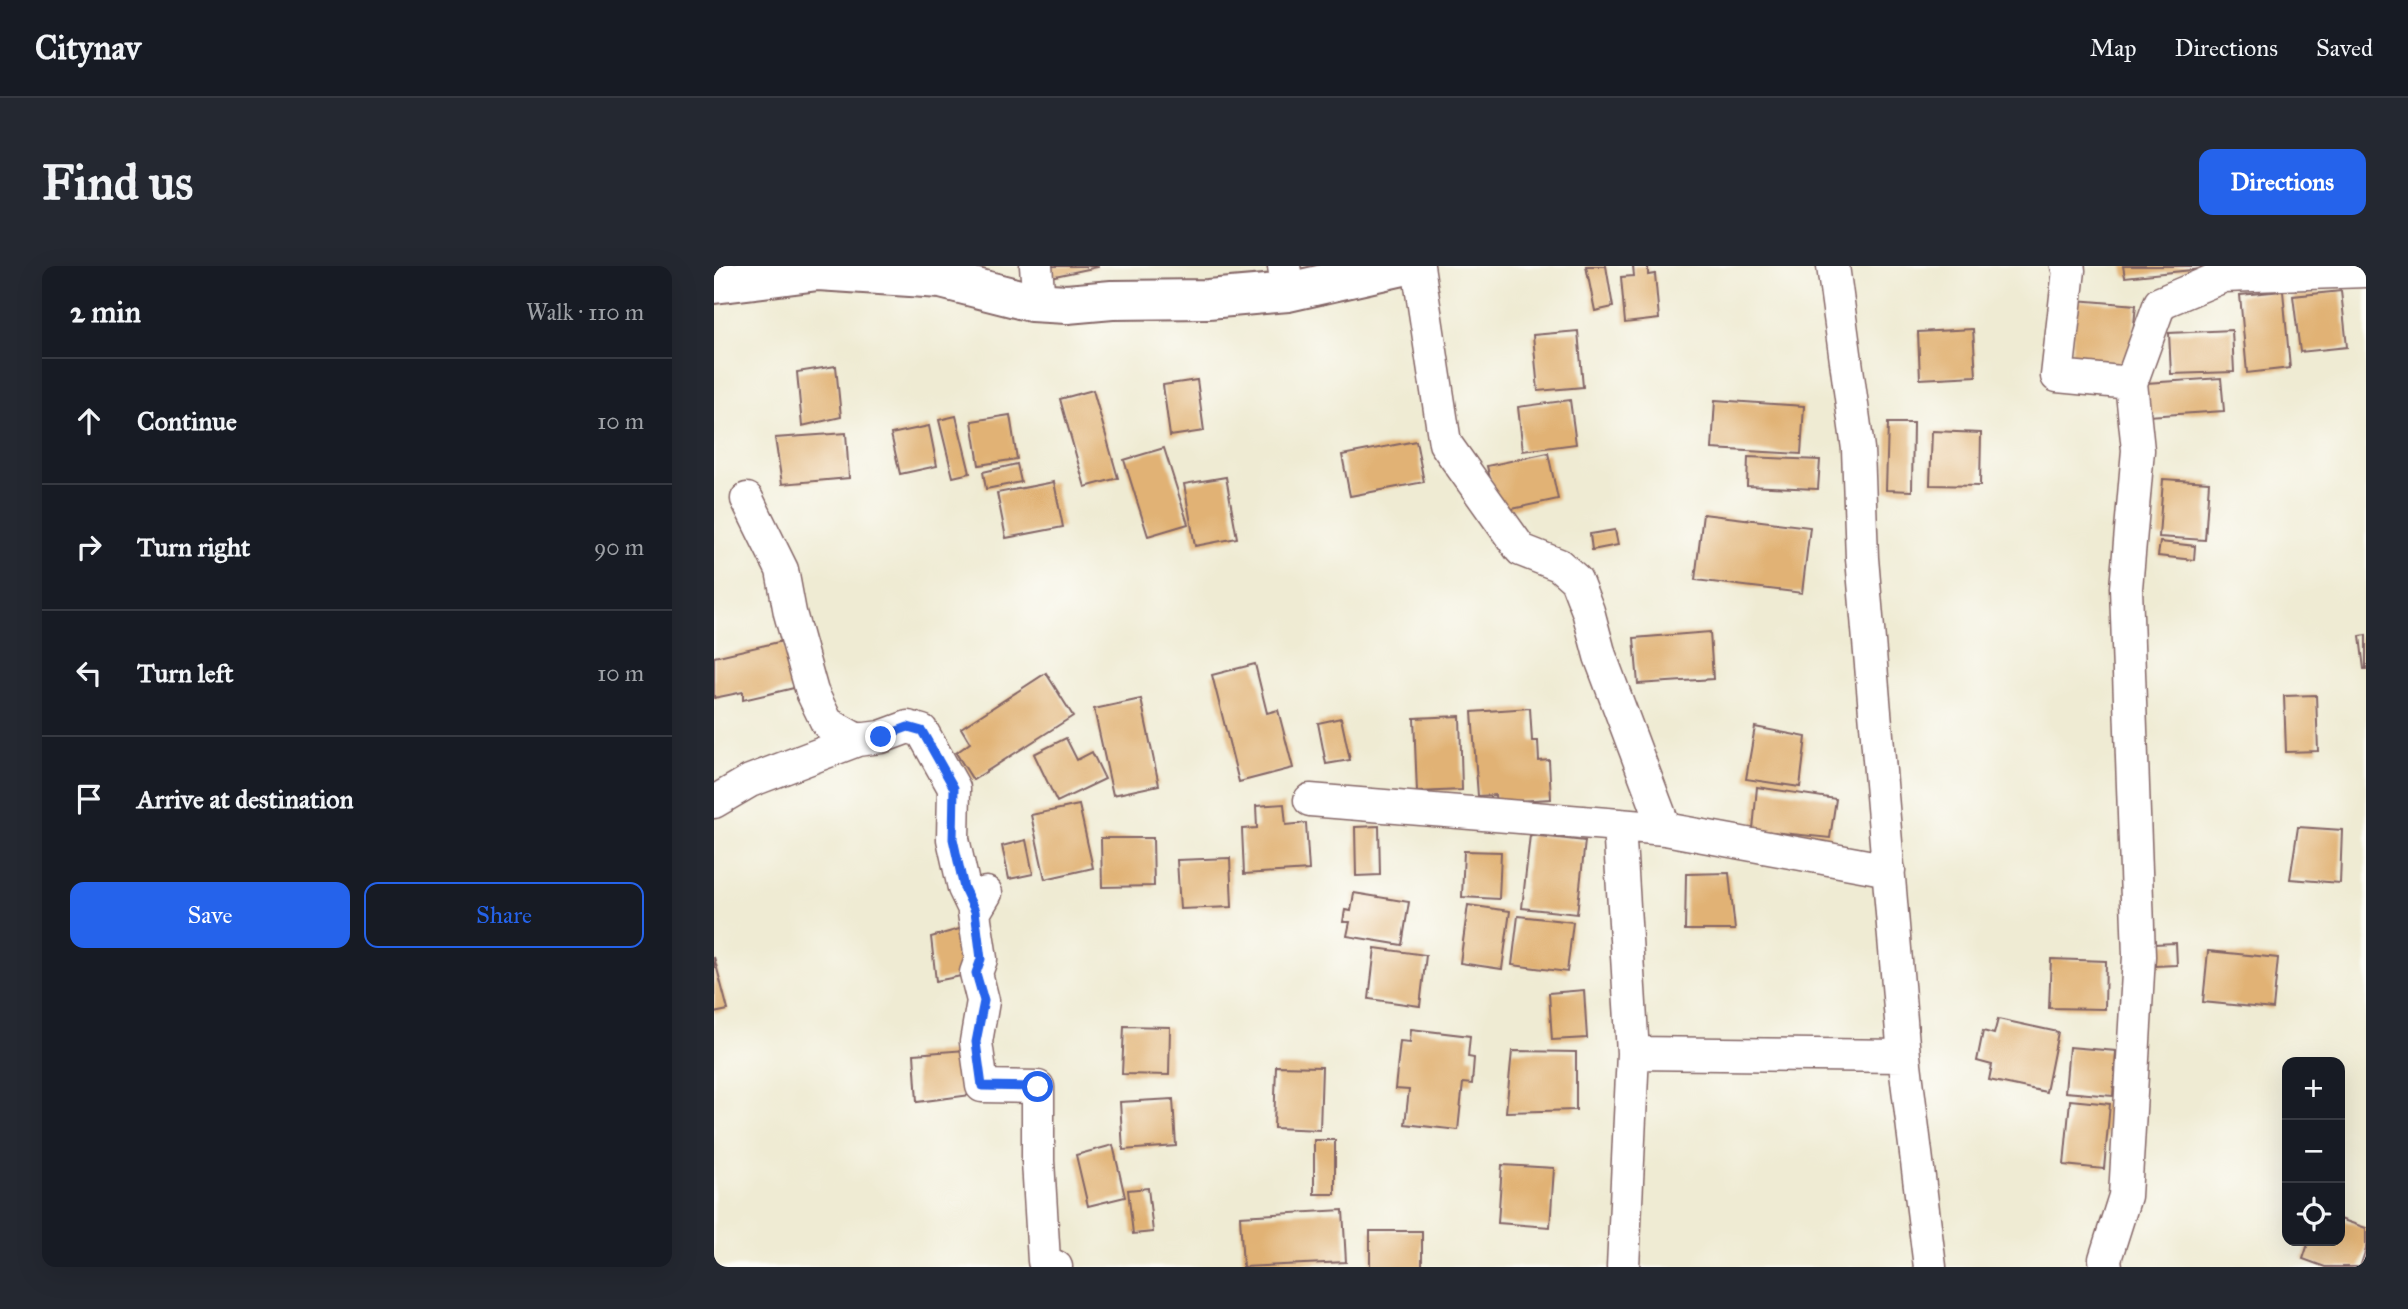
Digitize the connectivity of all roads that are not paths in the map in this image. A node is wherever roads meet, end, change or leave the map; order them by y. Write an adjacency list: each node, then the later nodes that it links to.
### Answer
1 (1403, 266): 9 (street)
2 (1418, 266): 18 (street)
3 (1833, 266): 19 (street)
4 (2067, 266): 12 (street)
5 (2258, 266): 6 (street)
6 (2223, 271): 7 (street); 12 (street)
7 (2366, 271)
8 (909, 272): 10 (street); 11 (street)
9 (1286, 279): 11 (street)
10 (714, 284)
11 (1038, 284)
12 (2131, 383): 25 (street)
13 (747, 499): 14 (street)
14 (860, 739): 16 (street); 22 (street)
15 (1310, 800): 17 (street)
16 (714, 802)
17 (1619, 825): 18 (street); 20 (street)
18 (1665, 829): 19 (street)
19 (1889, 870): 21 (street)
20 (1633, 1053): 21 (street); 23 (street)
21 (1904, 1056): 24 (street)
22 (1056, 1267)
23 (1623, 1267)
24 (1930, 1267)
25 (2106, 1267)

